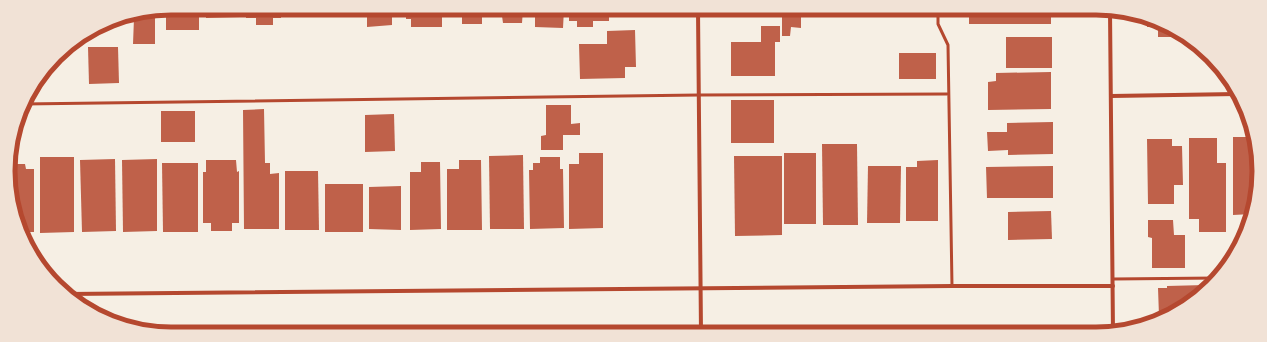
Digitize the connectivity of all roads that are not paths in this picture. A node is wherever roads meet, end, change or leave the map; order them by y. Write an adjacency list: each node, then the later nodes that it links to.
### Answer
1 (698, 15): 6 (street)
2 (938, 15): 4 (lane)
3 (1110, 15): 7 (street)
4 (947, 94): 6 (lane); 11 (lane)
5 (1232, 94): 7 (street)
6 (699, 95): 8 (lane); 13 (street)
7 (1110, 96): 10 (street)
8 (30, 104)
9 (1209, 278): 10 (lane)
10 (1113, 279): 12 (street)
11 (952, 286): 12 (street); 13 (street)
12 (1113, 286): 15 (street)
13 (701, 289): 14 (street); 16 (street)
14 (75, 294)
15 (1113, 326)
16 (701, 327)

